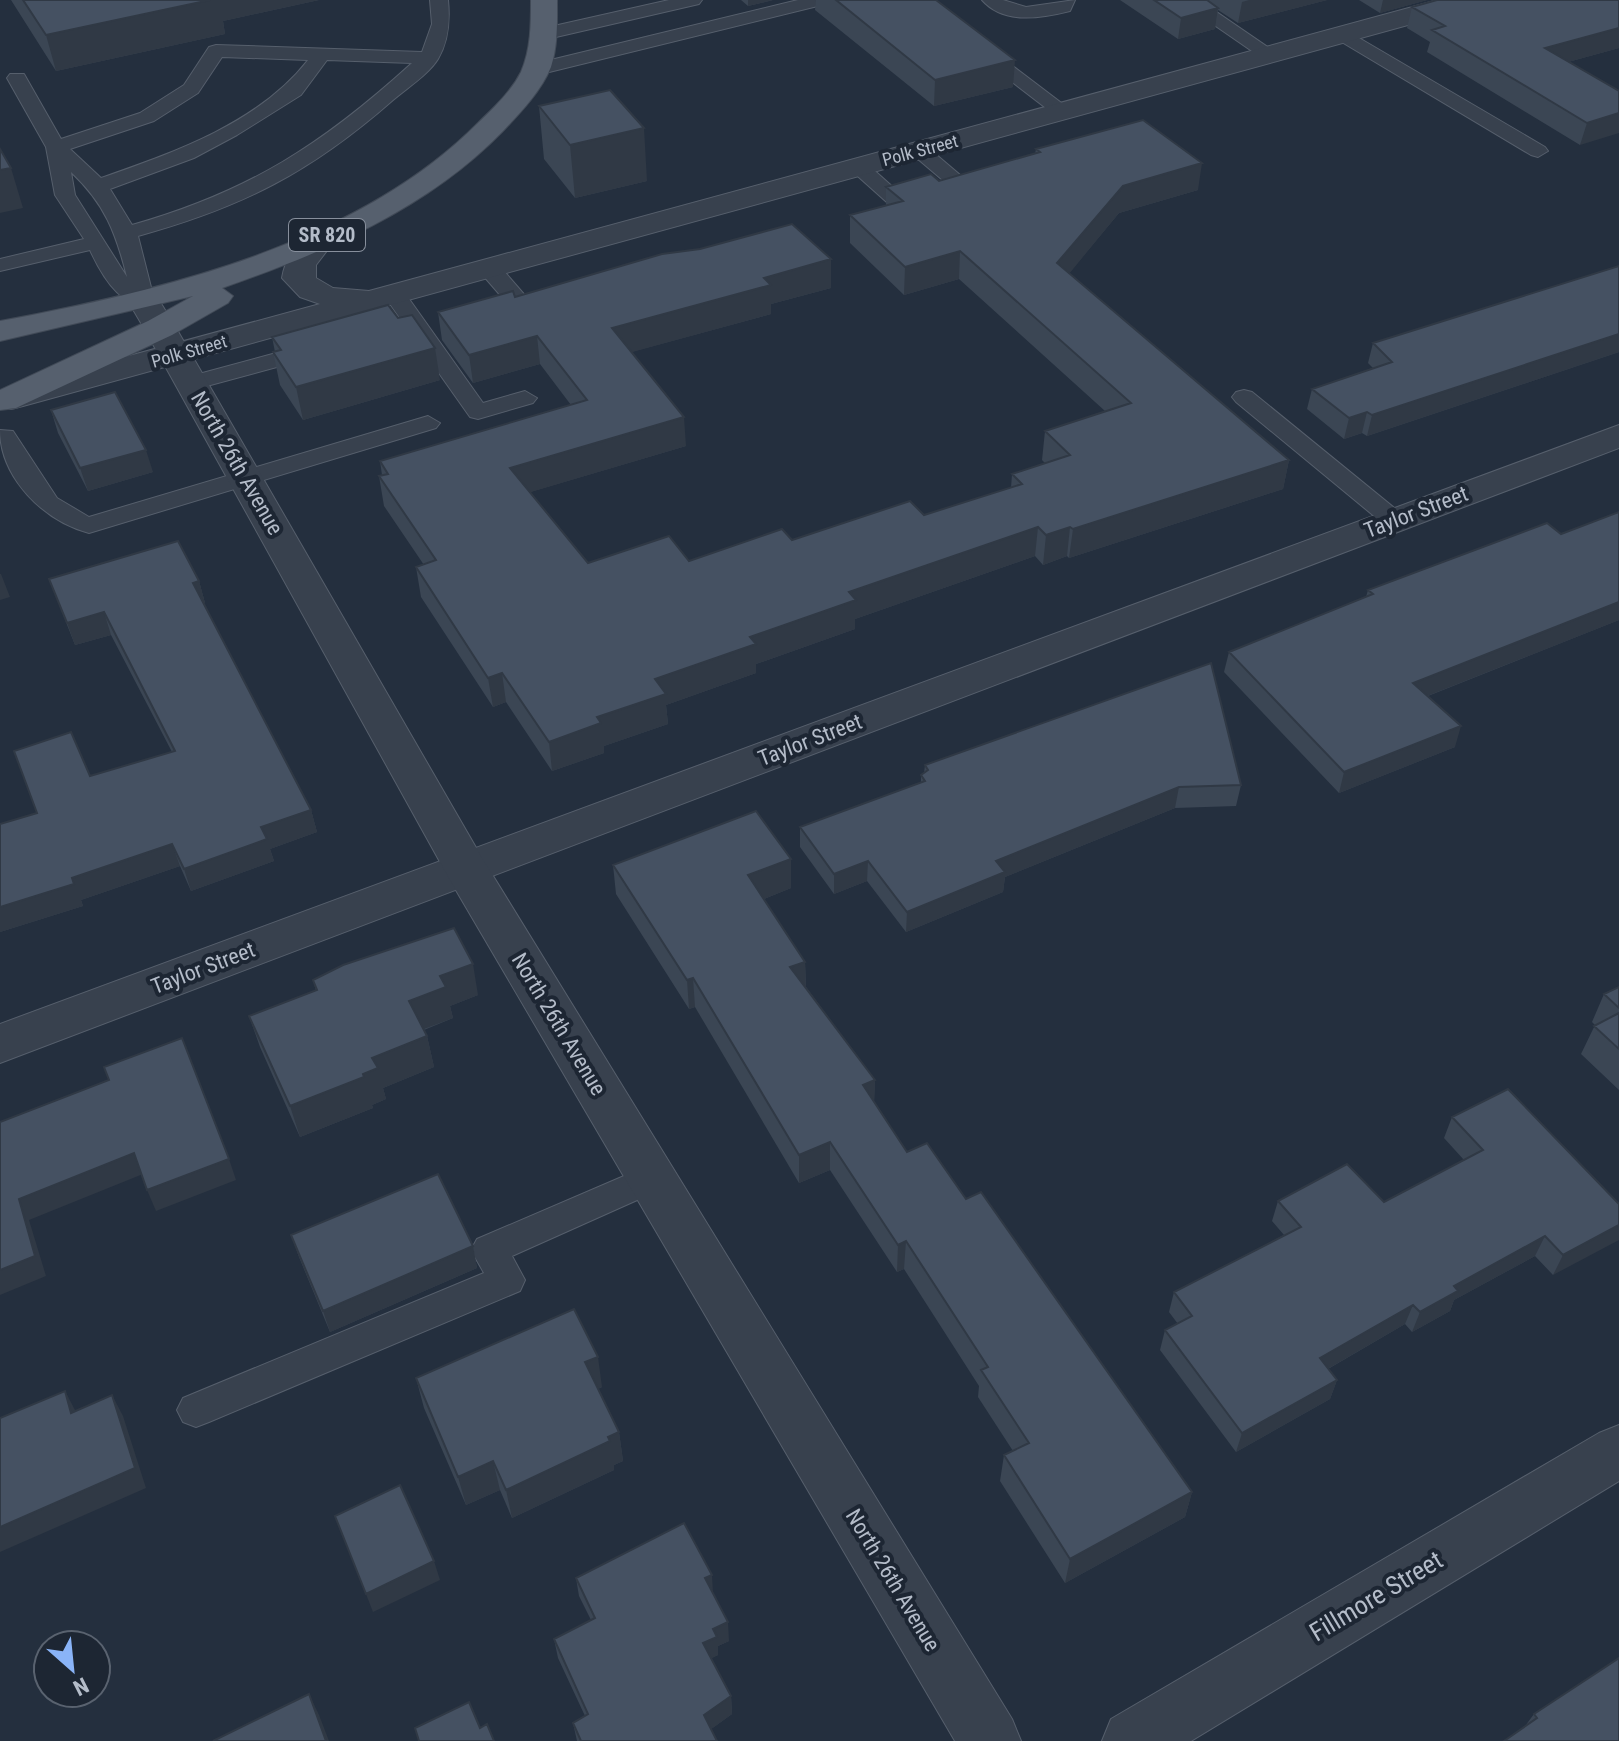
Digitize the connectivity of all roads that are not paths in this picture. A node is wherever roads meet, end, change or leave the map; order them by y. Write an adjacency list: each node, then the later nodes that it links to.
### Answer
1 (439, 0): 14 (lane)
2 (544, 0): 10 (main road, SR 820)
3 (693, 0): 10 (lane)
4 (820, 0): 15 (lane)
5 (915, 0): 17 (lane)
6 (991, 0): 7 (lane)
7 (1066, 0)
8 (1187, 0): 12 (lane)
9 (1468, 0): 11 (street, Polk Street)
10 (543, 34): 15 (main road, SR 820)
11 (1342, 34): 12 (street, Polk Street); 20 (lane)
12 (1269, 54): 17 (street, Polk Street)
13 (321, 56): 14 (lane); 18 (lane); 23 (lane)
14 (429, 58): 25 (lane)
15 (537, 69): 26 (main road, SR 820)
16 (17, 78): 18 (lane, North 26th Avenue)
17 (1062, 111): 19 (street, Polk Street)
18 (56, 147): 23 (lane, North 26th Avenue); 27 (lane, North 26th Avenue)
19 (919, 150): 21 (street, Polk Street); 22 (lane)
20 (1538, 151)
21 (859, 167): 24 (lane); 29 (street, Polk Street)
22 (959, 184)
23 (98, 186): 25 (lane, North 26th Avenue)
24 (897, 201)
25 (127, 233): 34 (lane, North 26th Avenue)
26 (319, 240): 30 (street, Polk Street); 34 (main road, SR 820)
27 (97, 242): 28 (lane); 34 (lane, North 26th Avenue)
28 (0, 265)
29 (489, 268): 30 (street, Polk Street); 31 (lane)
30 (372, 306): 34 (street, Polk Street); 38 (lane)
31 (527, 312)
32 (0, 331): 34 (main road)
33 (0, 341): 36 (main road)
34 (168, 341): 35 (lane); 36 (main road); 39 (street, Polk Street); 43 (street, North 26th Avenue)
35 (337, 344)
36 (115, 349): 39 (main road)
37 (1244, 397): 44 (lane)
38 (525, 398)
39 (4, 401)
40 (428, 423): 43 (lane)
41 (5, 436): 43 (lane)
42 (1619, 436): 44 (street, Taylor Street)
43 (246, 479): 45 (street, North 26th Avenue)
44 (1394, 520): 45 (street, Taylor Street)
45 (466, 869): 46 (street, Taylor Street); 47 (street, North 26th Avenue)
46 (0, 1044)
47 (652, 1178): 48 (lane); 50 (street, North 26th Avenue)
48 (196, 1410)
49 (1619, 1451): 51 (street, Fillmore Street)
50 (990, 1741)
51 (1133, 1741)

